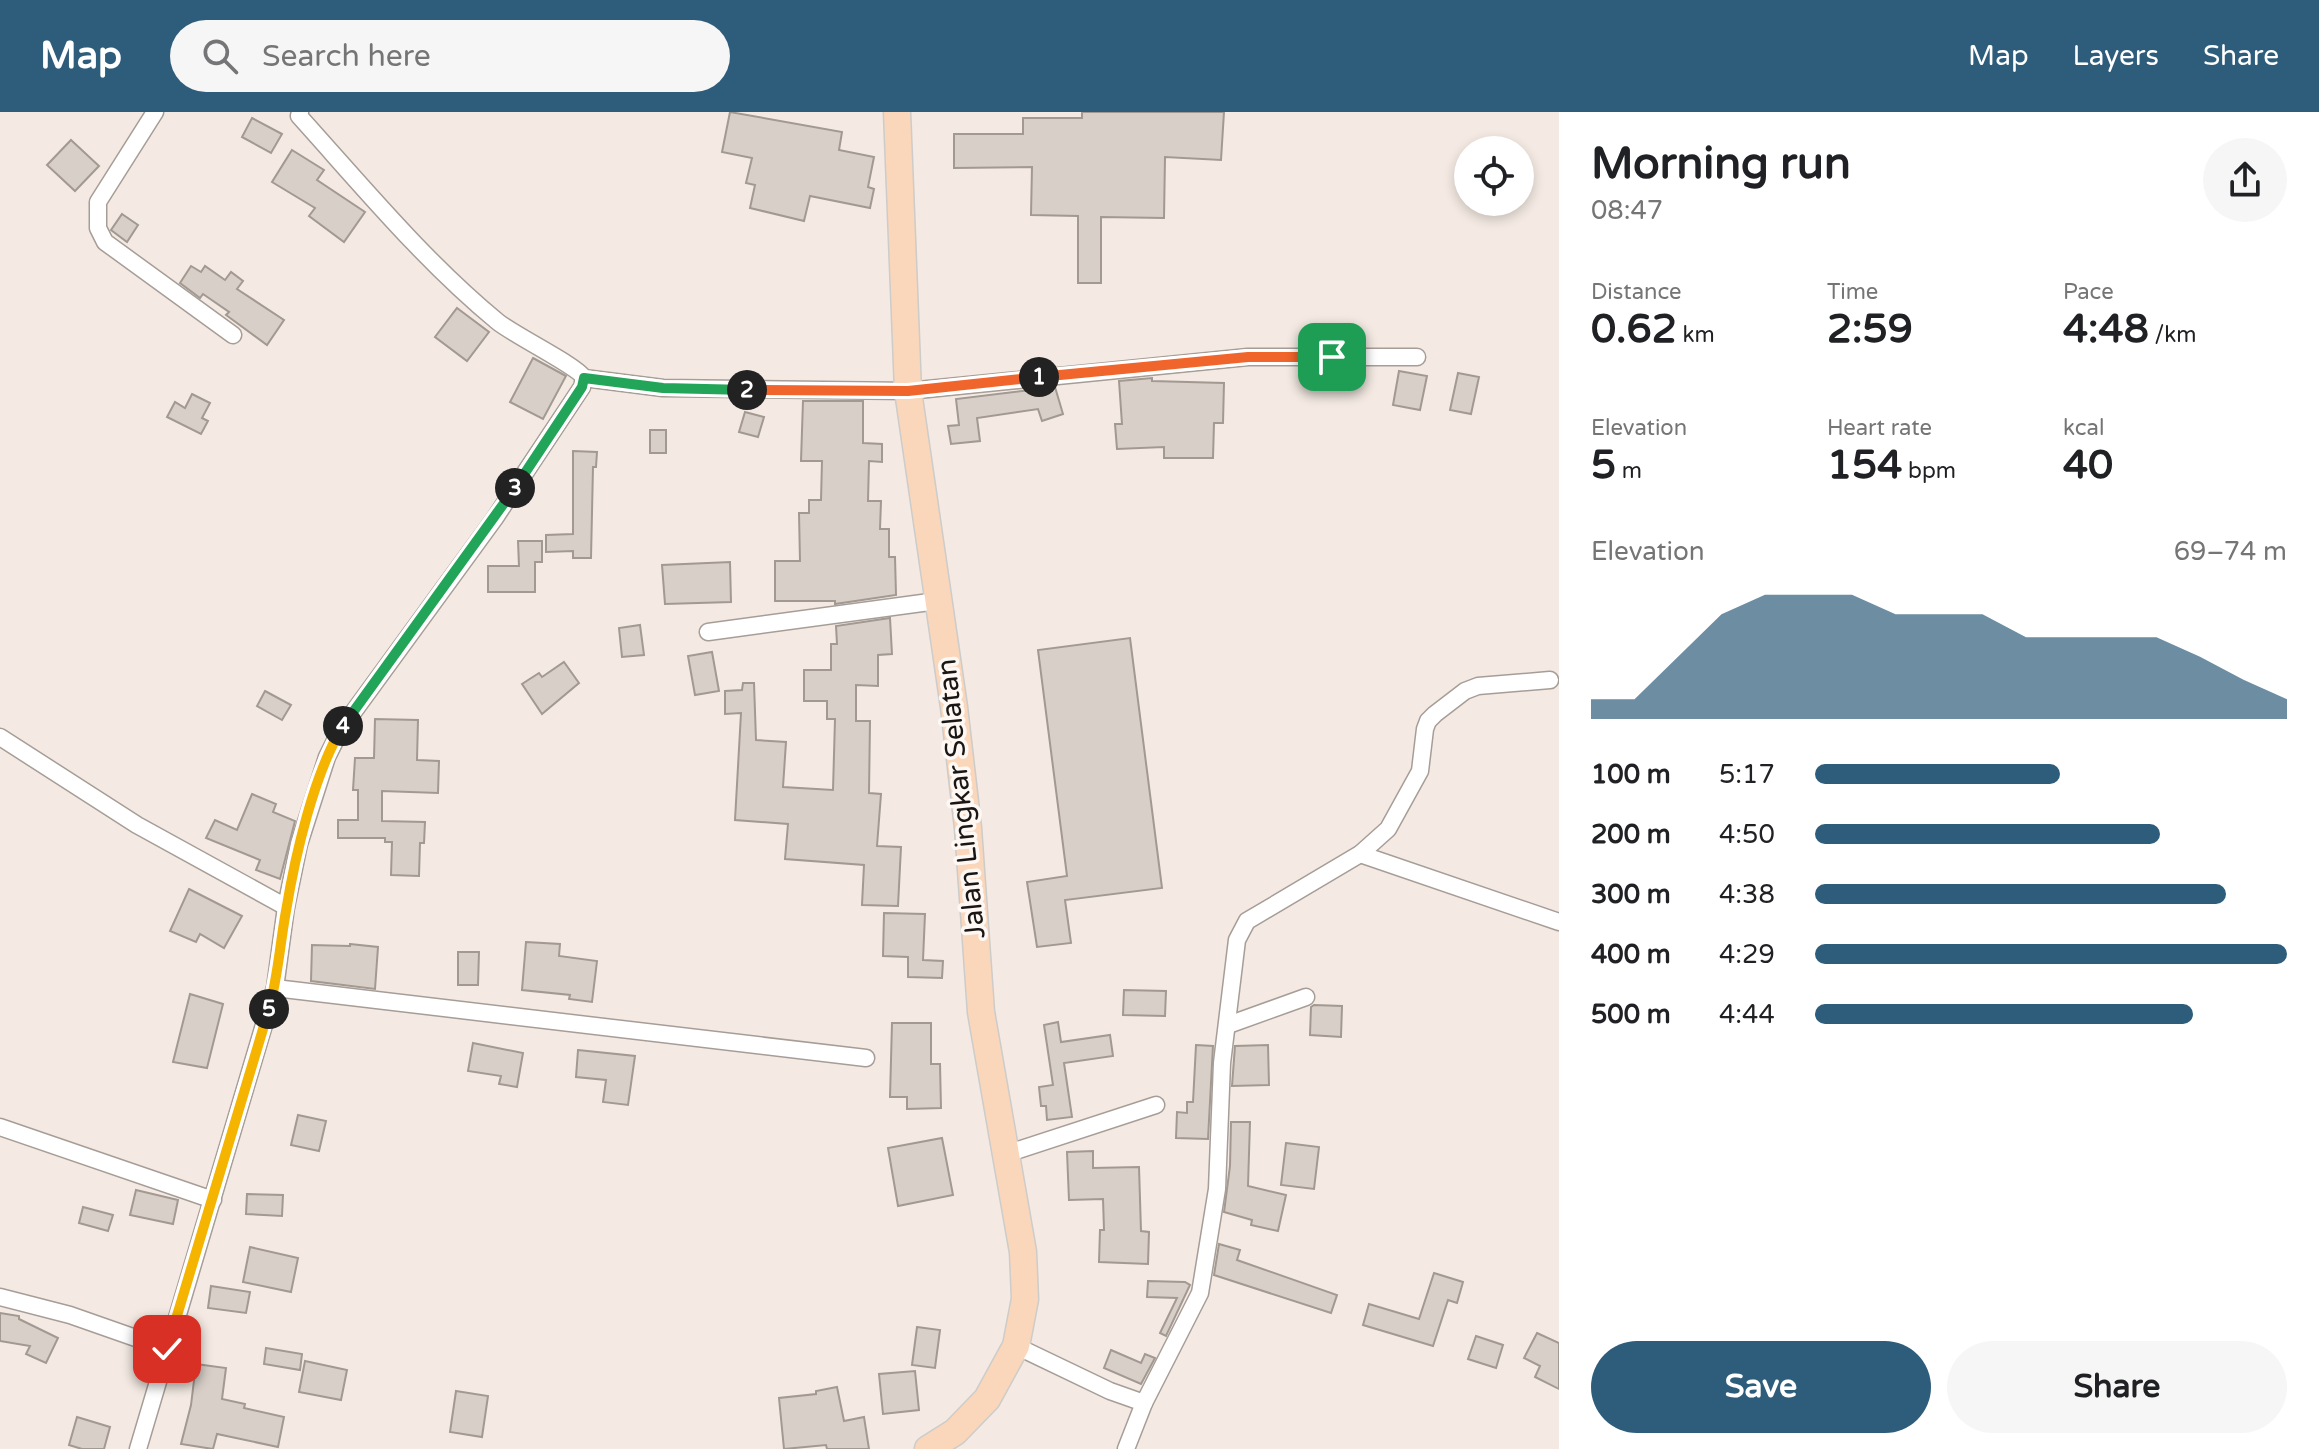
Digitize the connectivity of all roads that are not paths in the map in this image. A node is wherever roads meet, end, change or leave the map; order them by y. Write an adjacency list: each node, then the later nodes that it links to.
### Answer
1 (155, 112): 4 (street)
2 (897, 112): 7 (highway, Jalan Lingkar Selatan)
3 (298, 113): 6 (street)
4 (233, 335)
5 (1417, 357): 7 (street)
6 (584, 378): 7 (street); 13 (street)
7 (908, 391): 8 (highway, Jalan Lingkar Selatan)
8 (937, 601): 9 (street); 21 (highway, Jalan Lingkar Selatan)
9 (708, 632)
10 (1550, 680): 12 (street)
11 (0, 737): 13 (street)
12 (1360, 854): 14 (street); 17 (street)
13 (286, 907): 15 (street)
14 (1559, 922)
15 (275, 988): 18 (street); 22 (street)
16 (1306, 997): 17 (street)
17 (1228, 1025): 26 (street)
18 (866, 1058)
19 (1156, 1105): 21 (street)
20 (0, 1127): 22 (street)
21 (1006, 1154): 24 (highway, Jalan Lingkar Selatan)
22 (213, 1200): 25 (street)
23 (0, 1297): 25 (street)
24 (1016, 1346): 26 (street); 28 (highway, Jalan Lingkar Selatan)
25 (167, 1349): 27 (street)
26 (1144, 1403): 29 (street)
27 (138, 1449)
28 (928, 1449)
29 (1126, 1449)

